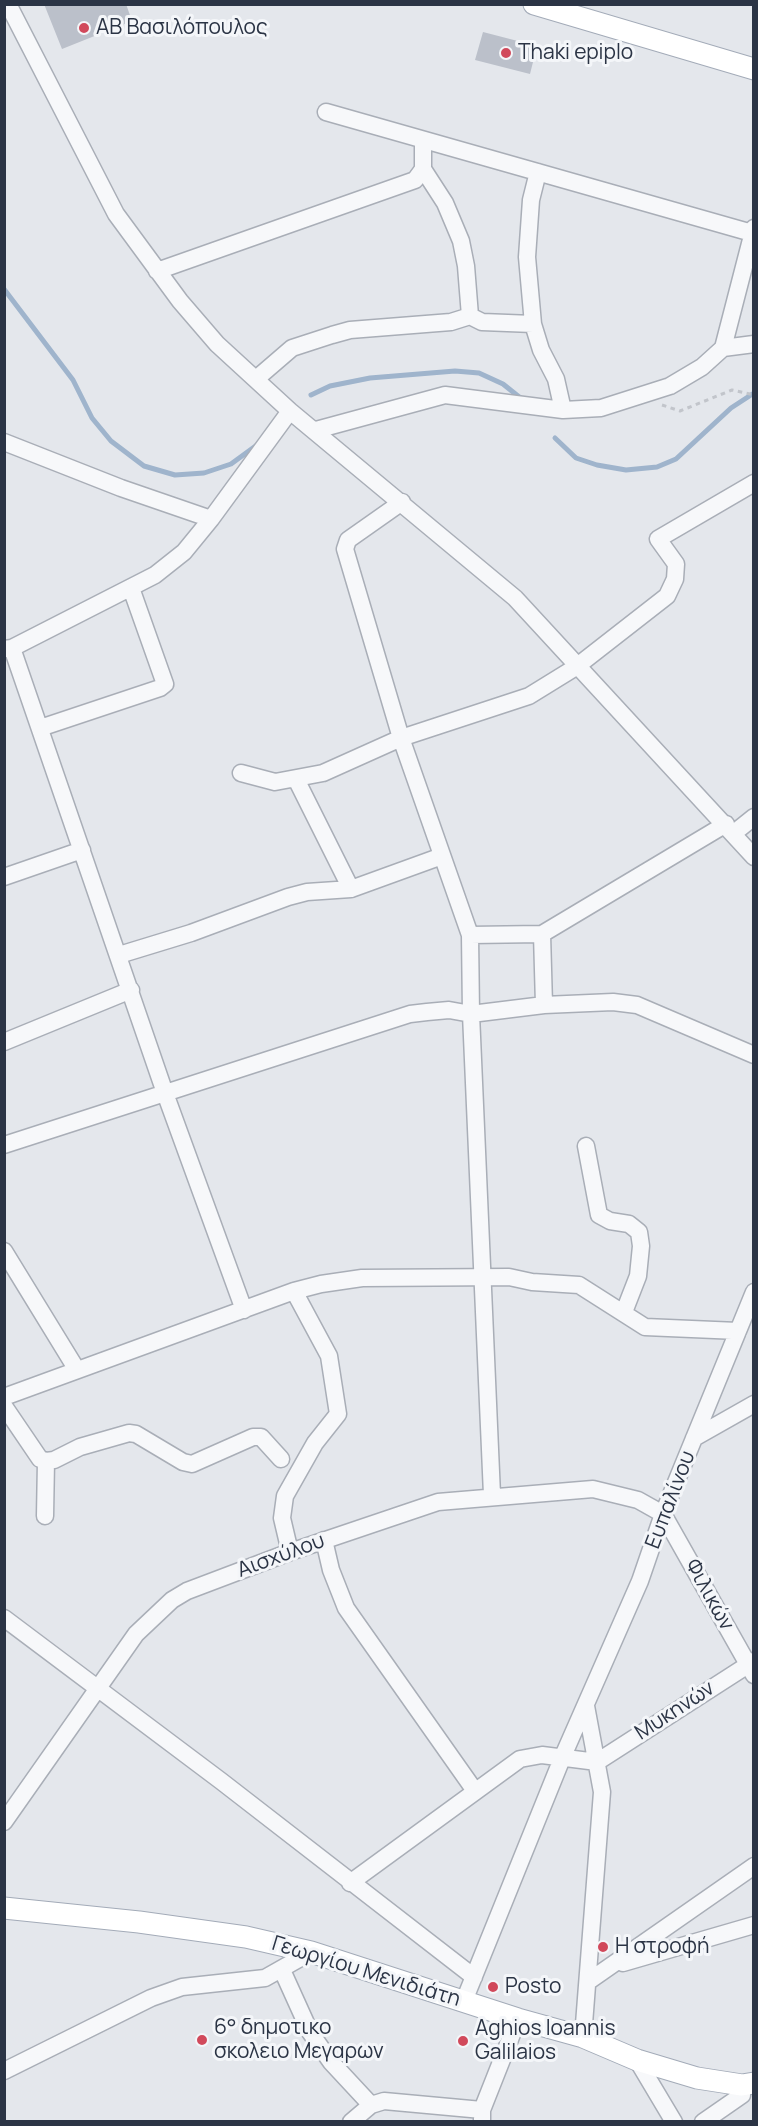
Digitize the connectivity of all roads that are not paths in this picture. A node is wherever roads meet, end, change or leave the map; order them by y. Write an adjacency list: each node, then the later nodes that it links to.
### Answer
1 (8, 4): 10 (street)
2 (534, 4): 3 (main road)
3 (575, 10): 4 (main road)
4 (753, 69)
5 (326, 111): 6 (street)
6 (423, 141): 7 (street); 8 (street)
7 (423, 169): 10 (street); 11 (street)
8 (538, 172): 9 (street); 12 (street)
9 (753, 231): 14 (street)
10 (157, 271): 15 (street)
11 (470, 316): 12 (street); 15 (street)
12 (533, 324): 16 (street)
13 (753, 344): 14 (street)
14 (723, 348): 16 (street)
15 (256, 379): 17 (street)
16 (563, 410): 18 (street)
17 (290, 411): 18 (street); 22 (street)
18 (316, 430): 21 (street)
19 (4, 442): 22 (street)
20 (753, 483): 25 (street)
21 (402, 502): 25 (street); 27 (street)
22 (211, 519): 23 (street)
23 (130, 588): 24 (street); 26 (street)
24 (8, 649): 26 (street)
25 (576, 667): 27 (street); 31 (street)
26 (40, 728): 32 (street)
27 (400, 738): 29 (street); 33 (street)
28 (241, 773): 29 (street)
29 (296, 779): 36 (street)
30 (753, 817): 31 (street)
31 (730, 829): 34 (street); 37 (street)
32 (82, 850): 35 (street); 39 (street)
33 (442, 856): 36 (street); 38 (street)
34 (753, 857)
35 (4, 877)
36 (351, 889): 39 (street)
37 (542, 934): 38 (street); 41 (street)
38 (470, 935): 42 (street)
39 (119, 955): 40 (street)
40 (131, 990): 43 (street); 45 (street)
41 (544, 1005): 42 (street); 44 (street)
42 (471, 1014): 45 (street); 49 (street)
43 (4, 1042)
44 (753, 1055)
45 (165, 1094): 46 (street); 52 (street)
46 (4, 1145)
47 (586, 1146): 53 (street)
48 (4, 1251): 56 (street)
49 (483, 1277): 50 (street); 53 (street); 63 (street)
50 (294, 1291): 52 (street); 67 (street)
51 (753, 1292): 54 (street, Ευπαλίνου)
52 (244, 1310): 56 (street)
53 (624, 1312): 55 (street)
54 (750, 1317): 55 (street, Ευπαλίνου)
55 (738, 1331): 60 (street, Ευπαλίνου)
56 (77, 1370): 57 (street)
57 (4, 1397)
58 (753, 1404): 60 (street)
59 (4, 1406): 62 (street)
60 (694, 1438): 64 (street, Ευπαλίνου)
61 (281, 1459): 62 (street)
62 (46, 1461): 65 (street)
63 (492, 1495): 64 (street, Αισχύλου); 66 (street, Αισχύλου)
64 (663, 1515): 69 (street, Φιλικών); 71 (street, Ευπαλίνου)
65 (45, 1516)
66 (324, 1540): 67 (street, Αισχύλου); 74 (street)
67 (290, 1552): 70 (street, Αισχύλου)
68 (4, 1618): 70 (street)
69 (752, 1667): 73 (street, Μυκηνών)
70 (98, 1688): 75 (street, Αισχύλου); 77 (street)
71 (586, 1706): 72 (street, Ευπαλίνου); 73 (street)
72 (563, 1756): 73 (street); 74 (street); 83 (street, Ευπαλίνου)
73 (597, 1762): 84 (street)
74 (475, 1791): 77 (street)
75 (4, 1822)
76 (753, 1866): 81 (street)
77 (350, 1883): 83 (street)
78 (4, 1908): 80 (main road, Γεωργίου Μενιδιάτη)
79 (753, 1925): 81 (street)
80 (310, 1952): 82 (street); 85 (main road, Γεωργίου Μενιδιάτη)
81 (614, 1965): 84 (street)
82 (282, 1970): 89 (street); 91 (street)
83 (474, 1977): 85 (street, Ευπαλίνου)
84 (589, 1981): 87 (street)
85 (464, 2001): 86 (main road, Γεωργίου Μενιδιάτη)
86 (518, 2019): 87 (main road, Γεωργίου Μενιδιάτη); 92 (street)
87 (583, 2037): 88 (main road, Γεωργίου Μενιδιάτη)
88 (637, 2060): 90 (main road, Γεωργίου Μενιδιάτη); 94 (street)
89 (4, 2071)
90 (748, 2084): 95 (street)
91 (371, 2105): 92 (street); 93 (street)
92 (482, 2116)
93 (351, 2121)
94 (674, 2121)
95 (703, 2121)

